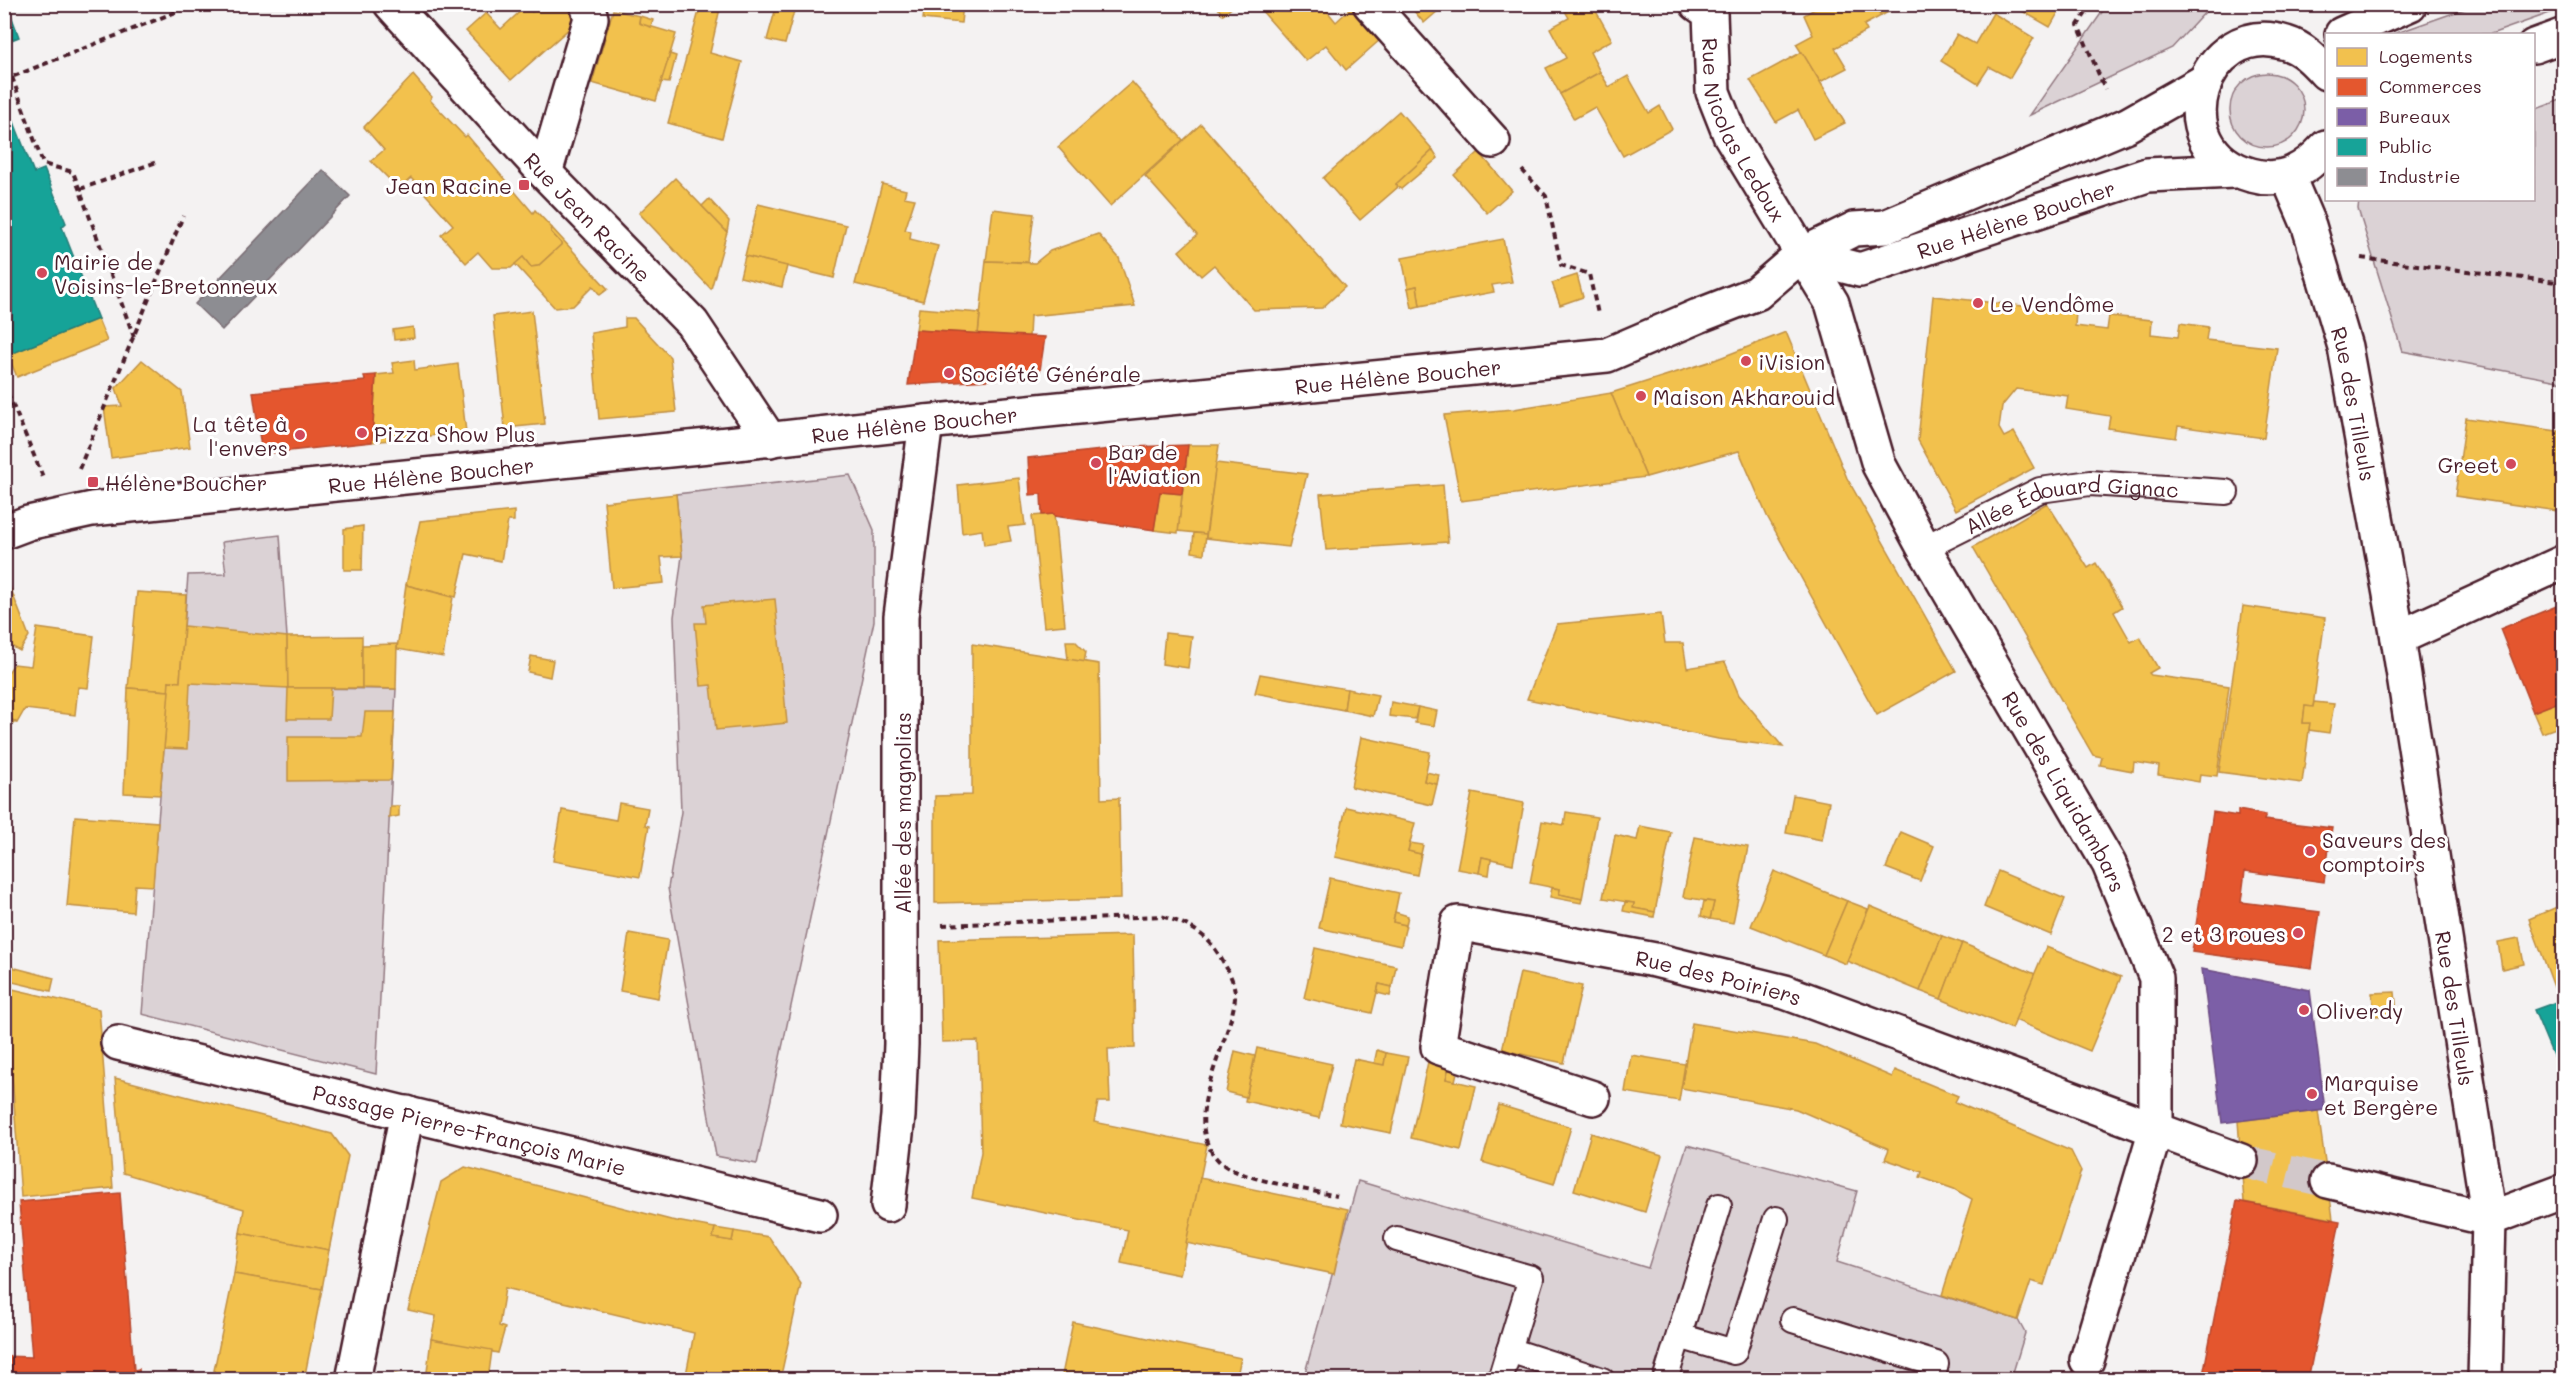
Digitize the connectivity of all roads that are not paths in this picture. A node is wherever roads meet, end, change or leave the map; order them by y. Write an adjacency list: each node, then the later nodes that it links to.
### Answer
1 (391, 4): 14 (street, Rue Jean Racine)
2 (587, 4): 14 (street)
3 (1370, 4): 11 (street)
4 (2410, 4): 6 (street)
5 (1710, 7): 16 (street, Rue Nicolas Ledoux)
6 (2344, 33)
7 (2564, 35): 8 (street)
8 (2535, 46)
9 (2320, 56): 10 (street)
10 (2204, 82): 13 (street); 16 (street, Rue Hélène Boucher)
11 (1493, 141)
12 (2325, 148): 15 (street)
13 (2234, 171): 15 (street); 16 (street, Rue Hélène Boucher)
14 (545, 173): 18 (street, Rue Jean Racine)
15 (2288, 177): 23 (street, Rue des Tilleuls)
16 (1801, 255): 17 (street, Rue Hélène Boucher); 21 (street, Rue des Liquidambars)
17 (926, 422): 18 (street, Rue Hélène Boucher); 31 (street, Allée des magnolias)
18 (770, 440): 20 (street, Rue Hélène Boucher)
19 (2226, 492): 21 (lane, Allée Édouard Gignac)
20 (4, 532)
21 (1924, 548): 27 (street, Rue des Liquidambars)
22 (2564, 562): 23 (street)
23 (2398, 638): 35 (street, Rue des Tilleuls)
24 (118, 1043): 26 (street, Passage Pierre-François Marie)
25 (1593, 1098): 27 (street, Rue des Poiriers)
26 (407, 1113): 33 (street, Passage Pierre-François Marie); 41 (street)
27 (2156, 1129): 28 (street, Rue des Poiriers); 40 (street, Rue des Liquidambars)
28 (2241, 1161)
29 (2328, 1181): 35 (street)
30 (2564, 1191): 35 (street)
31 (888, 1205)
32 (1719, 1206): 38 (lane)
33 (820, 1215)
34 (1776, 1219): 38 (lane)
35 (2489, 1219): 46 (street, Rue des Tilleuls)
36 (1397, 1239): 39 (lane)
37 (1794, 1320): 45 (lane)
38 (1679, 1336): 44 (lane)
39 (1509, 1350): 42 (lane); 43 (lane)
40 (2087, 1360)
41 (353, 1380)
42 (1500, 1380)
43 (1602, 1380)
44 (1665, 1380)
45 (1932, 1380)
46 (2485, 1380)

